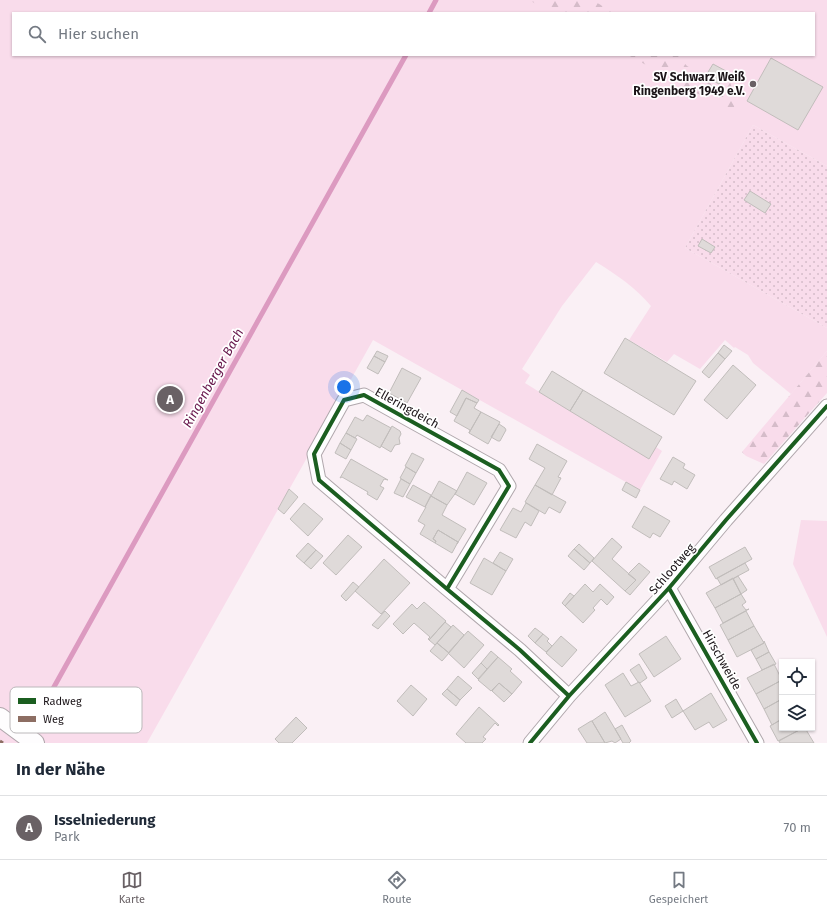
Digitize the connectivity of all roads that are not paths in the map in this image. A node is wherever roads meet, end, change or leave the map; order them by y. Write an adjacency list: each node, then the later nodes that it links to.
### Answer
1 (827, 406): 2 (street, Schlootweg)
2 (669, 588): 4 (street, Schlootweg); 10 (street, Hirschweide)
3 (447, 589): 3 (street, Elleringdeich); 4 (street, Elleringdeich)
4 (569, 696): 9 (street, Schlootweg)
5 (0, 717): 6 (main road)
6 (10, 724)
7 (22, 733): 8 (main road)
8 (35, 743)
9 (530, 743)
10 (756, 743)

